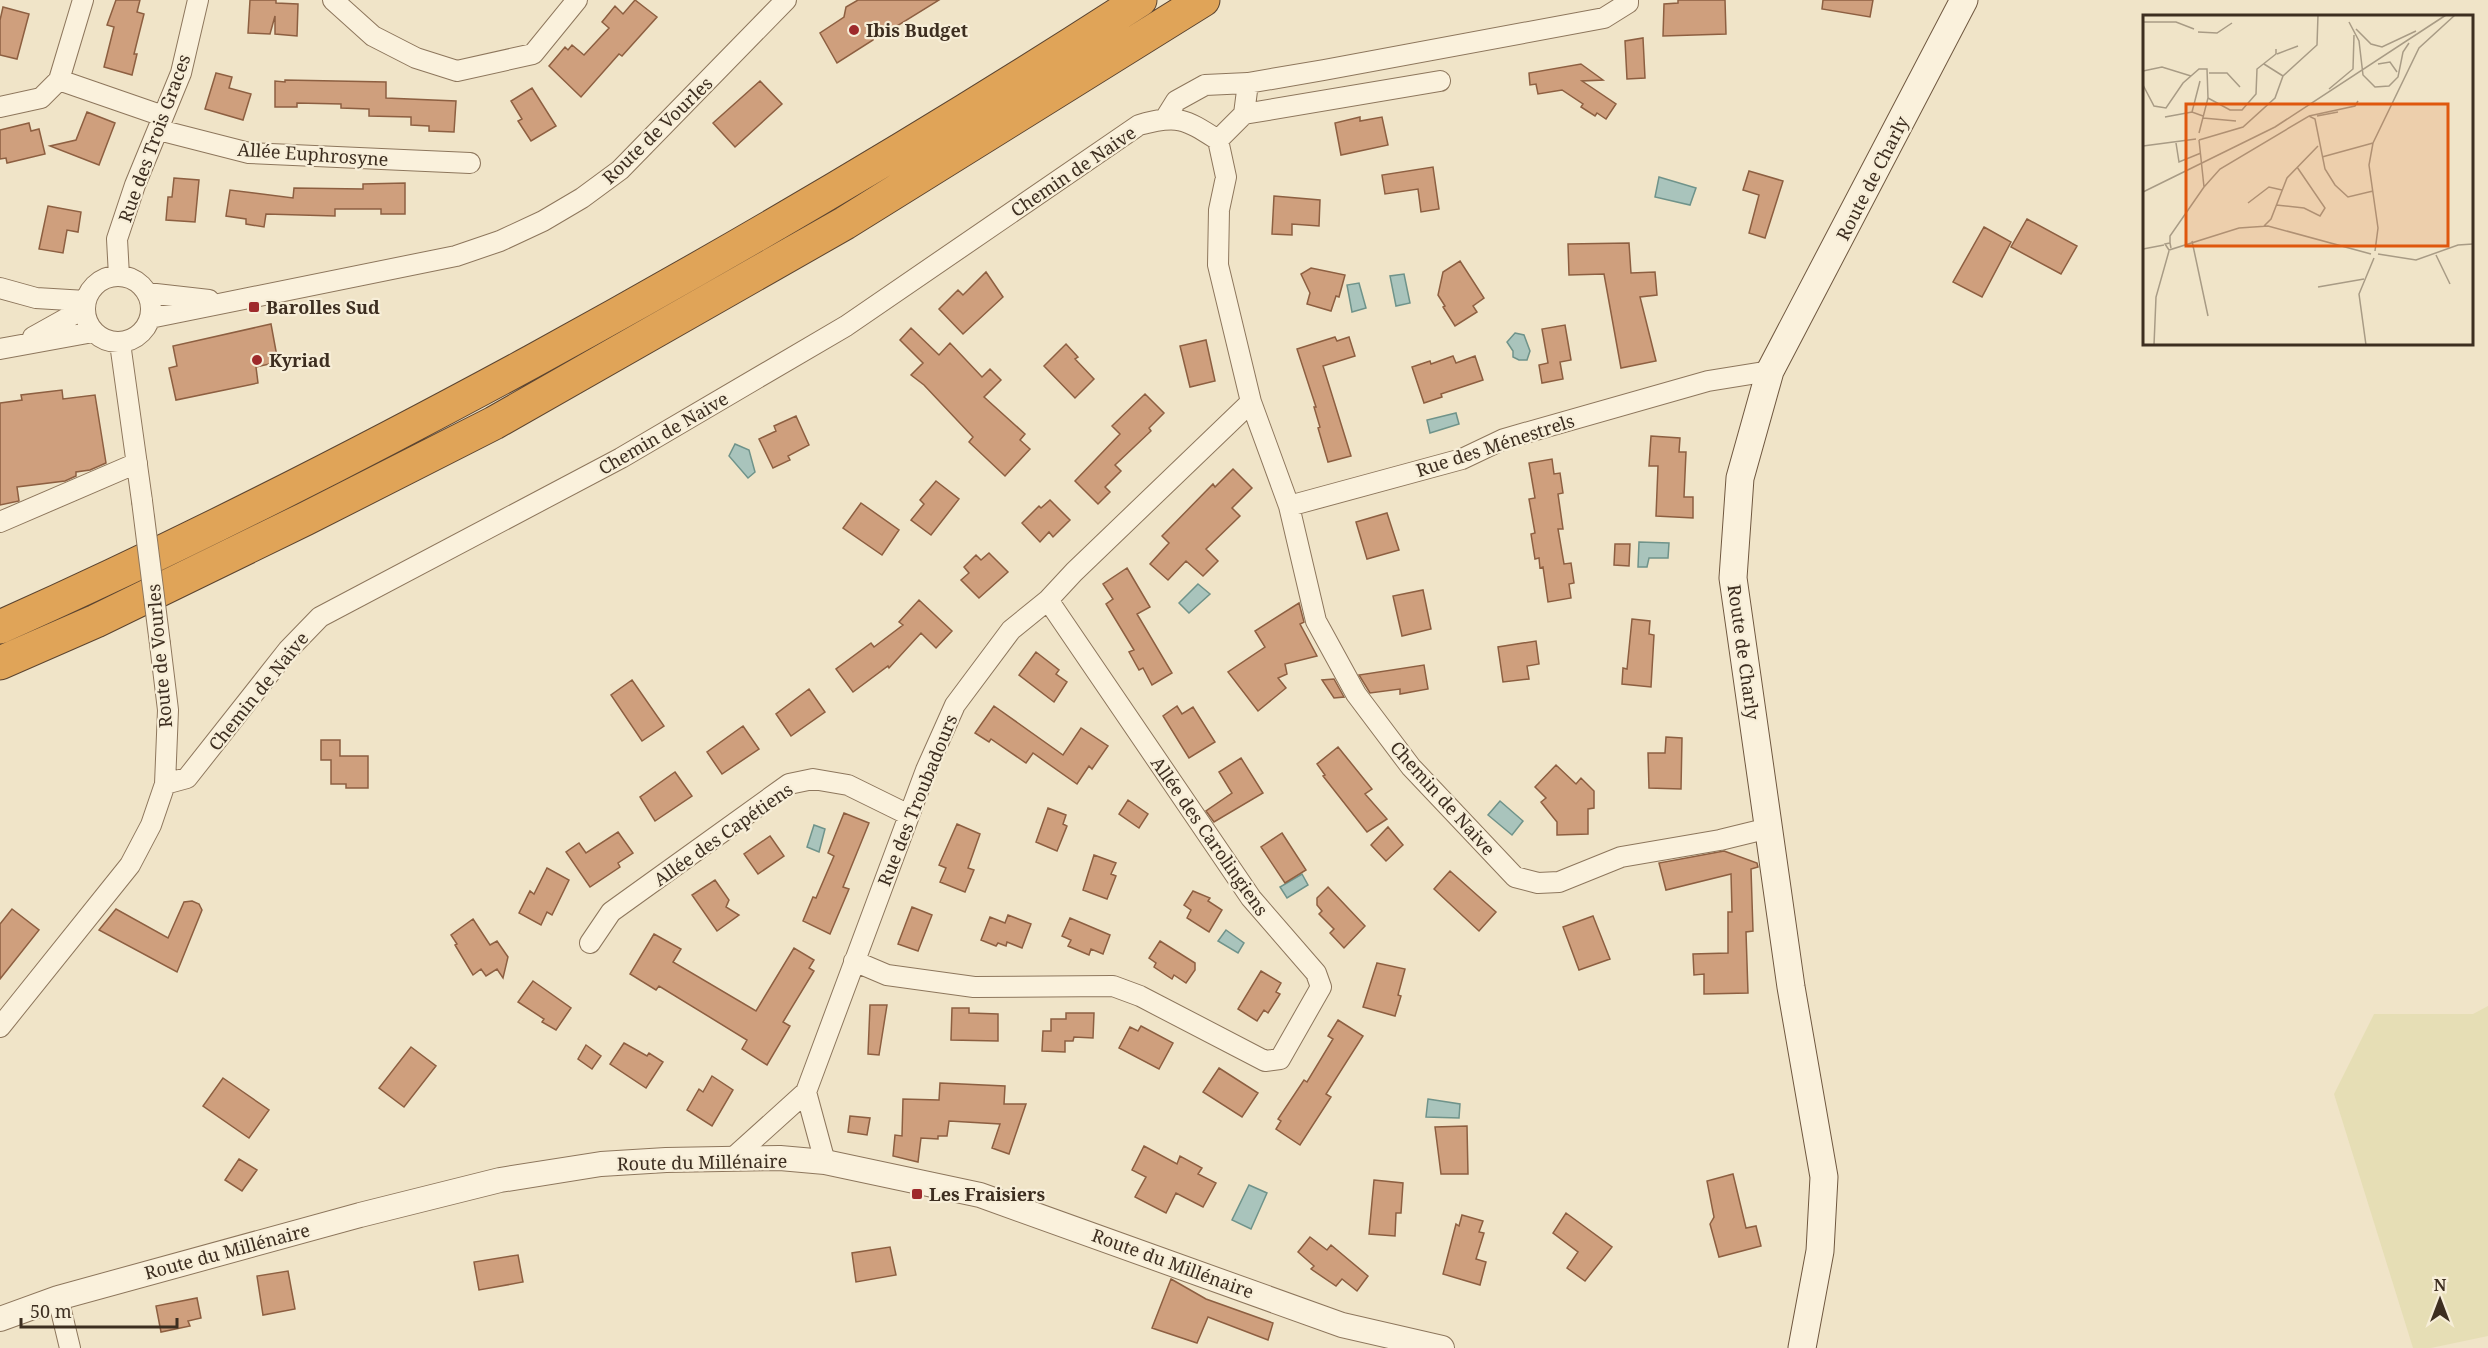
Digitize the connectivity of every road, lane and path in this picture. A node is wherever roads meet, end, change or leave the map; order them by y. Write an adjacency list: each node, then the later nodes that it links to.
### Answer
1 (83, 0): 10 (street)
2 (198, 0): 16 (street, Rue des Trois Graces)
3 (333, 0): 4 (street)
4 (577, 0)
5 (786, 0): 22 (street, Route de Vourles)
6 (1140, 0): 34 (highway)
7 (1203, 0): 35 (highway)
8 (1628, 0): 12 (street)
9 (1964, 0): 28 (main road, Route de Charly)
10 (58, 80): 13 (street); 16 (street, Allée Euphrosyne)
11 (1440, 81): 14 (street)
12 (1248, 83): 14 (street); 15 (street)
13 (0, 107)
14 (1244, 114): 17 (street)
15 (1166, 117): 17 (street); 36 (street, Chemin de Naive)
16 (161, 123): 18 (street, Allée Euphrosyne); 19 (street, Rue des Trois Graces)
17 (1218, 140): 29 (street, Chemin de Naive)
18 (470, 163)
19 (119, 276): 21 (street); 23 (street)
20 (0, 288): 23 (street)
21 (147, 293): 22 (street, Route de Vourles); 24 (street)
22 (229, 303): 24 (street, Route de Vourles)
23 (85, 305): 25 (street); 27 (street)
24 (150, 318): 26 (street)
25 (93, 332): 26 (street); 27 (street)
26 (120, 343): 30 (street, Route de Vourles)
27 (9, 347)
28 (1770, 371): 31 (street, Rue des Ménestrels); 38 (main road, Route de Charly)
29 (1251, 402): 31 (street, Chemin de Naive); 33 (street, Rue des Troubadours)
30 (137, 463): 32 (street); 36 (street, Route de Vourles, bridge)
31 (1289, 506): 38 (street, Chemin de Naive)
32 (0, 522)
33 (1048, 600): 37 (street, Rue des Troubadours); 40 (street, Allée des Carolingiens)
34 (0, 627)
35 (0, 663)
36 (165, 784): 41 (street, Route de Vourles)
37 (909, 815): 39 (street, Allée des Capétiens); 40 (street, Rue des Troubadours)
38 (1769, 828): 50 (main road, Route de Charly)
39 (590, 943)
40 (854, 961): 42 (street, Rue des Troubadours)
41 (0, 1027)
42 (806, 1092): 43 (street, Rue des Troubadours); 44 (street)
43 (734, 1157): 44 (street, Route du Millénaire); 45 (street, Route du Millénaire)
44 (825, 1162): 49 (street, Route du Millénaire)
45 (58, 1298): 46 (street, Route du Millénaire); 47 (street, Route du Millénaire); 48 (street)
46 (0, 1306)
47 (0, 1319)
48 (70, 1348)
49 (1442, 1348)
50 (1802, 1348)

